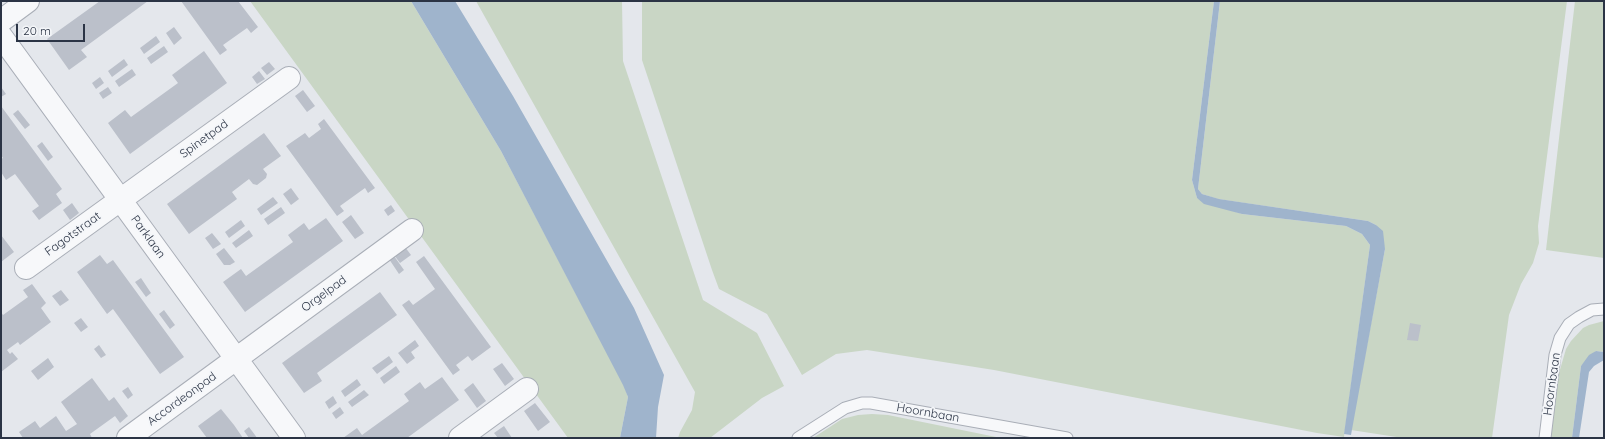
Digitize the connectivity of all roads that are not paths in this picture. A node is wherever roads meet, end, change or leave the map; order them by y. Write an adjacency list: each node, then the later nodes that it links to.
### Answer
1 (28, 1): 2 (street)
2 (1, 21)
3 (1, 36): 5 (street, Parklaan)
4 (289, 78): 5 (street, Spinetpad)
5 (120, 200): 7 (street, Fagotstraat); 9 (street, Parklaan)
6 (412, 230): 9 (street, Orgelpad)
7 (26, 268)
8 (1604, 309): 16 (lane, Hoornbaan)
9 (237, 359): 11 (street, Accordeonpad); 12 (street, Parklaan)
10 (527, 389): 13 (street)
11 (128, 438)
12 (294, 438)
13 (460, 438)
14 (798, 438): 15 (lane, Hoornbaan)
15 (1067, 438)
16 (1544, 438)

